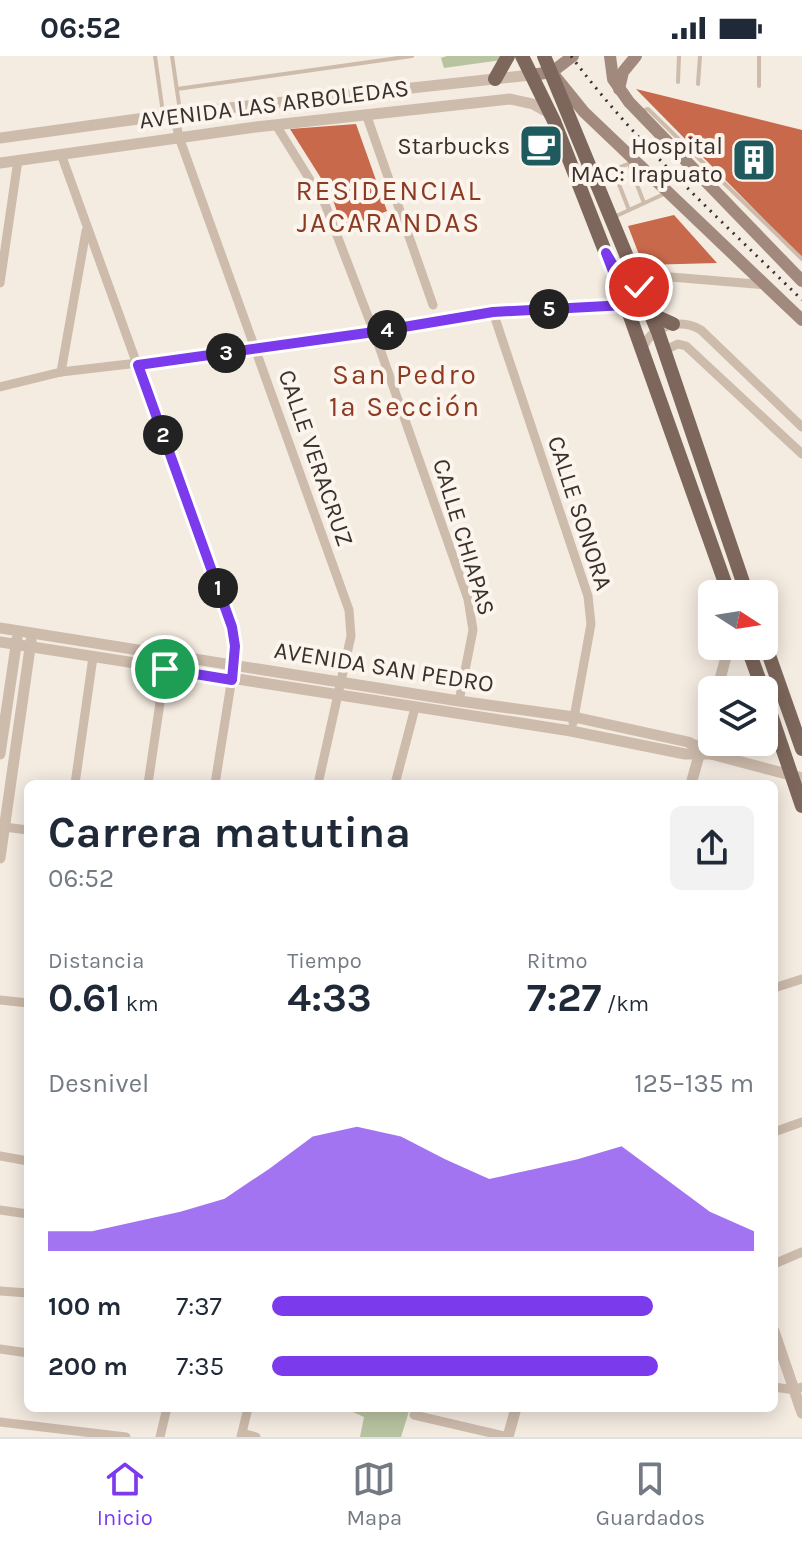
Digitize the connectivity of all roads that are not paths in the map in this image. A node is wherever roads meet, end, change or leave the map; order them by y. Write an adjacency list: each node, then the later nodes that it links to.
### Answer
1 (155, 56): 22 (lane)
2 (172, 56): 19 (lane)
3 (412, 56): 19 (lane)
4 (508, 56): 15 (main road)
5 (522, 56): 14 (main road)
6 (544, 56): 13 (main road)
7 (573, 56): 13 (main road)
8 (610, 56): 20 (main road)
9 (636, 56): 20 (main road)
10 (679, 56): 16 (lane)
11 (700, 56): 17 (lane)
12 (759, 56): 18 (lane)
13 (552, 72): 14 (main road); 24 (main road); 31 (main road); 35 (main road)
14 (531, 75): 15 (street, AVENIDA LAS ARBOLEDAS); 24 (main road)
15 (495, 79): 21 (street, AVENIDA LAS ARBOLEDAS)
16 (678, 82)
17 (698, 84)
18 (759, 86)
19 (177, 89): 22 (lane)
20 (619, 89): 34 (main road)
21 (252, 106): 22 (street, AVENIDA LAS ARBOLEDAS); 26 (street)
22 (173, 114): 27 (street, CALLE VERACRUZ); 28 (street, AVENIDA LAS ARBOLEDAS)
23 (366, 114): 24 (street, AVENIDA LAS ARBOLEDAS); 25 (street, AVENIDA LAS ARBOLEDAS); 47 (street)
24 (553, 118): 41 (main road)
25 (276, 125): 26 (street, AVENIDA LAS ARBOLEDAS); 53 (street, CALLE CHIAPAS)
26 (256, 127): 27 (street, AVENIDA LAS ARBOLEDAS)
27 (179, 137): 29 (street, AVENIDA LAS ARBOLEDAS); 56 (street, CALLE VERACRUZ)
28 (0, 138)
29 (61, 154): 30 (street, AVENIDA LAS ARBOLEDAS); 40 (street)
30 (18, 160): 32 (street, AVENIDA LAS ARBOLEDAS); 44 (street)
31 (632, 162): 33 (lane); 36 (main road); 37 (lane)
32 (0, 163)
33 (613, 169): 35 (lane); 38 (lane)
34 (707, 174): 42 (lane); 43 (main road)
35 (595, 177): 39 (main road)
36 (669, 192): 37 (lane); 45 (main road)
37 (644, 203): 38 (lane)
38 (629, 210): 39 (lane)
39 (612, 218): 46 (main road)
40 (87, 228): 58 (street); 59 (street)
41 (606, 253): 46 (main road); 48 (main road)
42 (802, 259)
43 (802, 281)
44 (0, 283)
45 (767, 285): 46 (street); 51 (main road)
46 (639, 287): 50 (main road)
47 (433, 305)
48 (626, 305): 49 (street); 55 (main road)
49 (493, 312): 53 (street); 80 (street, CALLE SONORA)
50 (651, 314): 52 (main road); 54 (main road)
51 (802, 320)
52 (673, 324): 54 (street); 61 (street)
53 (374, 332): 56 (street); 78 (street, CALLE CHIAPAS)
54 (658, 332): 55 (street); 57 (main road)
55 (643, 348): 63 (main road)
56 (257, 349): 58 (street); 76 (street, CALLE VERACRUZ)
57 (663, 351): 62 (street); 64 (main road)
58 (138, 365): 59 (street); 73 (street)
59 (61, 372): 60 (street)
60 (0, 387)
61 (802, 427)
62 (802, 454)
63 (724, 580)
64 (742, 580)
65 (0, 628): 66 (street, AVENIDA SAN PEDRO)
66 (19, 631): 67 (street, AVENIDA SAN PEDRO); 69 (street)
67 (33, 633): 70 (street); 73 (street, AVENIDA SAN PEDRO)
68 (0, 642): 69 (street, AVENIDA SAN PEDRO)
69 (17, 644): 70 (street, AVENIDA SAN PEDRO); 86 (street)
70 (30, 647): 71 (street, AVENIDA SAN PEDRO); 97 (street)
71 (93, 657): 74 (street, AVENIDA SAN PEDRO); 90 (street)
72 (771, 660): 84 (main road)
73 (234, 665): 75 (street); 76 (street, AVENIDA SAN PEDRO)
74 (165, 669): 75 (street, AVENIDA SAN PEDRO); 91 (street)
75 (232, 680): 77 (street, AVENIDA SAN PEDRO); 92 (street)
76 (341, 682): 77 (street, CALLE VERACRUZ); 78 (street, AVENIDA SAN PEDRO)
77 (339, 696): 79 (street, AVENIDA SAN PEDRO); 93 (street, CALLE VERACRUZ)
78 (459, 701): 80 (street, AVENIDA SAN PEDRO)
79 (415, 708): 82 (street, AVENIDA SAN PEDRO); 94 (street)
80 (574, 717): 82 (street, CALLE SONORA); 83 (street, AVENIDA SAN PEDRO)
81 (778, 729): 89 (main road)
82 (571, 731): 85 (street, AVENIDA SAN PEDRO)
83 (698, 748)
84 (802, 749)
85 (698, 751)
86 (0, 754)
87 (703, 756): 95 (street)
88 (720, 756): 89 (street, AVENIDA SAN PEDRO)
89 (797, 776): 96 (main road)
90 (76, 780)
91 (149, 780)
92 (216, 780)
93 (319, 780)
94 (396, 780)
95 (695, 780)
96 (802, 806)
97 (4, 827): 98 (street); 99 (street)
98 (24, 830)
99 (0, 858)
100 (802, 979): 101 (street)
101 (778, 986)
102 (0, 1000): 103 (street)
103 (24, 1003)
104 (802, 1122): 105 (street)
105 (778, 1131)
106 (0, 1156): 107 (street)
107 (24, 1160)
108 (0, 1210): 109 (street)
109 (24, 1213)
110 (802, 1252): 111 (street)
111 (778, 1262)
112 (0, 1291): 113 (street)
113 (24, 1293)
114 (778, 1340): 118 (street)
115 (0, 1349): 116 (street)
116 (24, 1352)
117 (778, 1387): 118 (street)
118 (799, 1388): 122 (street)
119 (166, 1412): 127 (street)
120 (247, 1412): 125 (street)
121 (515, 1412): 129 (street)
122 (802, 1413)
123 (414, 1415): 129 (street)
124 (0, 1422): 126 (street)
125 (241, 1435): 128 (street)
126 (126, 1437)
127 (160, 1437)
128 (256, 1437)
129 (508, 1437)

